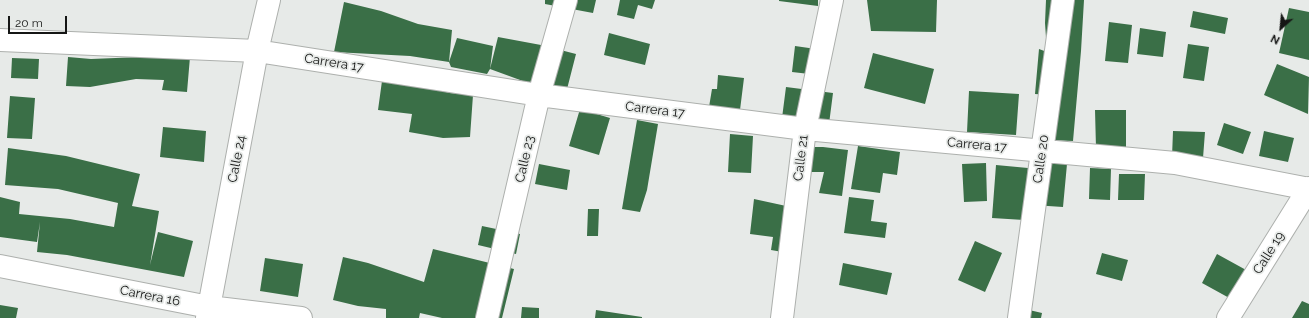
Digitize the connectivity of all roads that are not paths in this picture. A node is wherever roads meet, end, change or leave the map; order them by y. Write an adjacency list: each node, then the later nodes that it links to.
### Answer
1 (269, 0): 6 (street, Calle 24)
2 (566, 0): 7 (street, Calle 23)
3 (832, 0): 8 (street, Calle 21)
4 (1063, 0): 9 (street, Calle 20)
5 (0, 40): 6 (street, Carrera 17)
6 (257, 52): 7 (street, Carrera 17); 12 (street, Calle 24)
7 (540, 95): 8 (street, Carrera 17); 14 (street, Calle 23)
8 (805, 129): 9 (street, Carrera 17); 15 (street, Calle 21)
9 (1042, 150): 10 (street, Carrera 17); 16 (street, Calle 20)
10 (1309, 189): 17 (street, Calle 19)
11 (0, 266): 12 (street, Carrera 16)
12 (208, 313): 13 (street, Carrera 16)
13 (301, 318)
14 (488, 318)
15 (782, 318)
16 (1019, 318)
17 (1228, 318)

